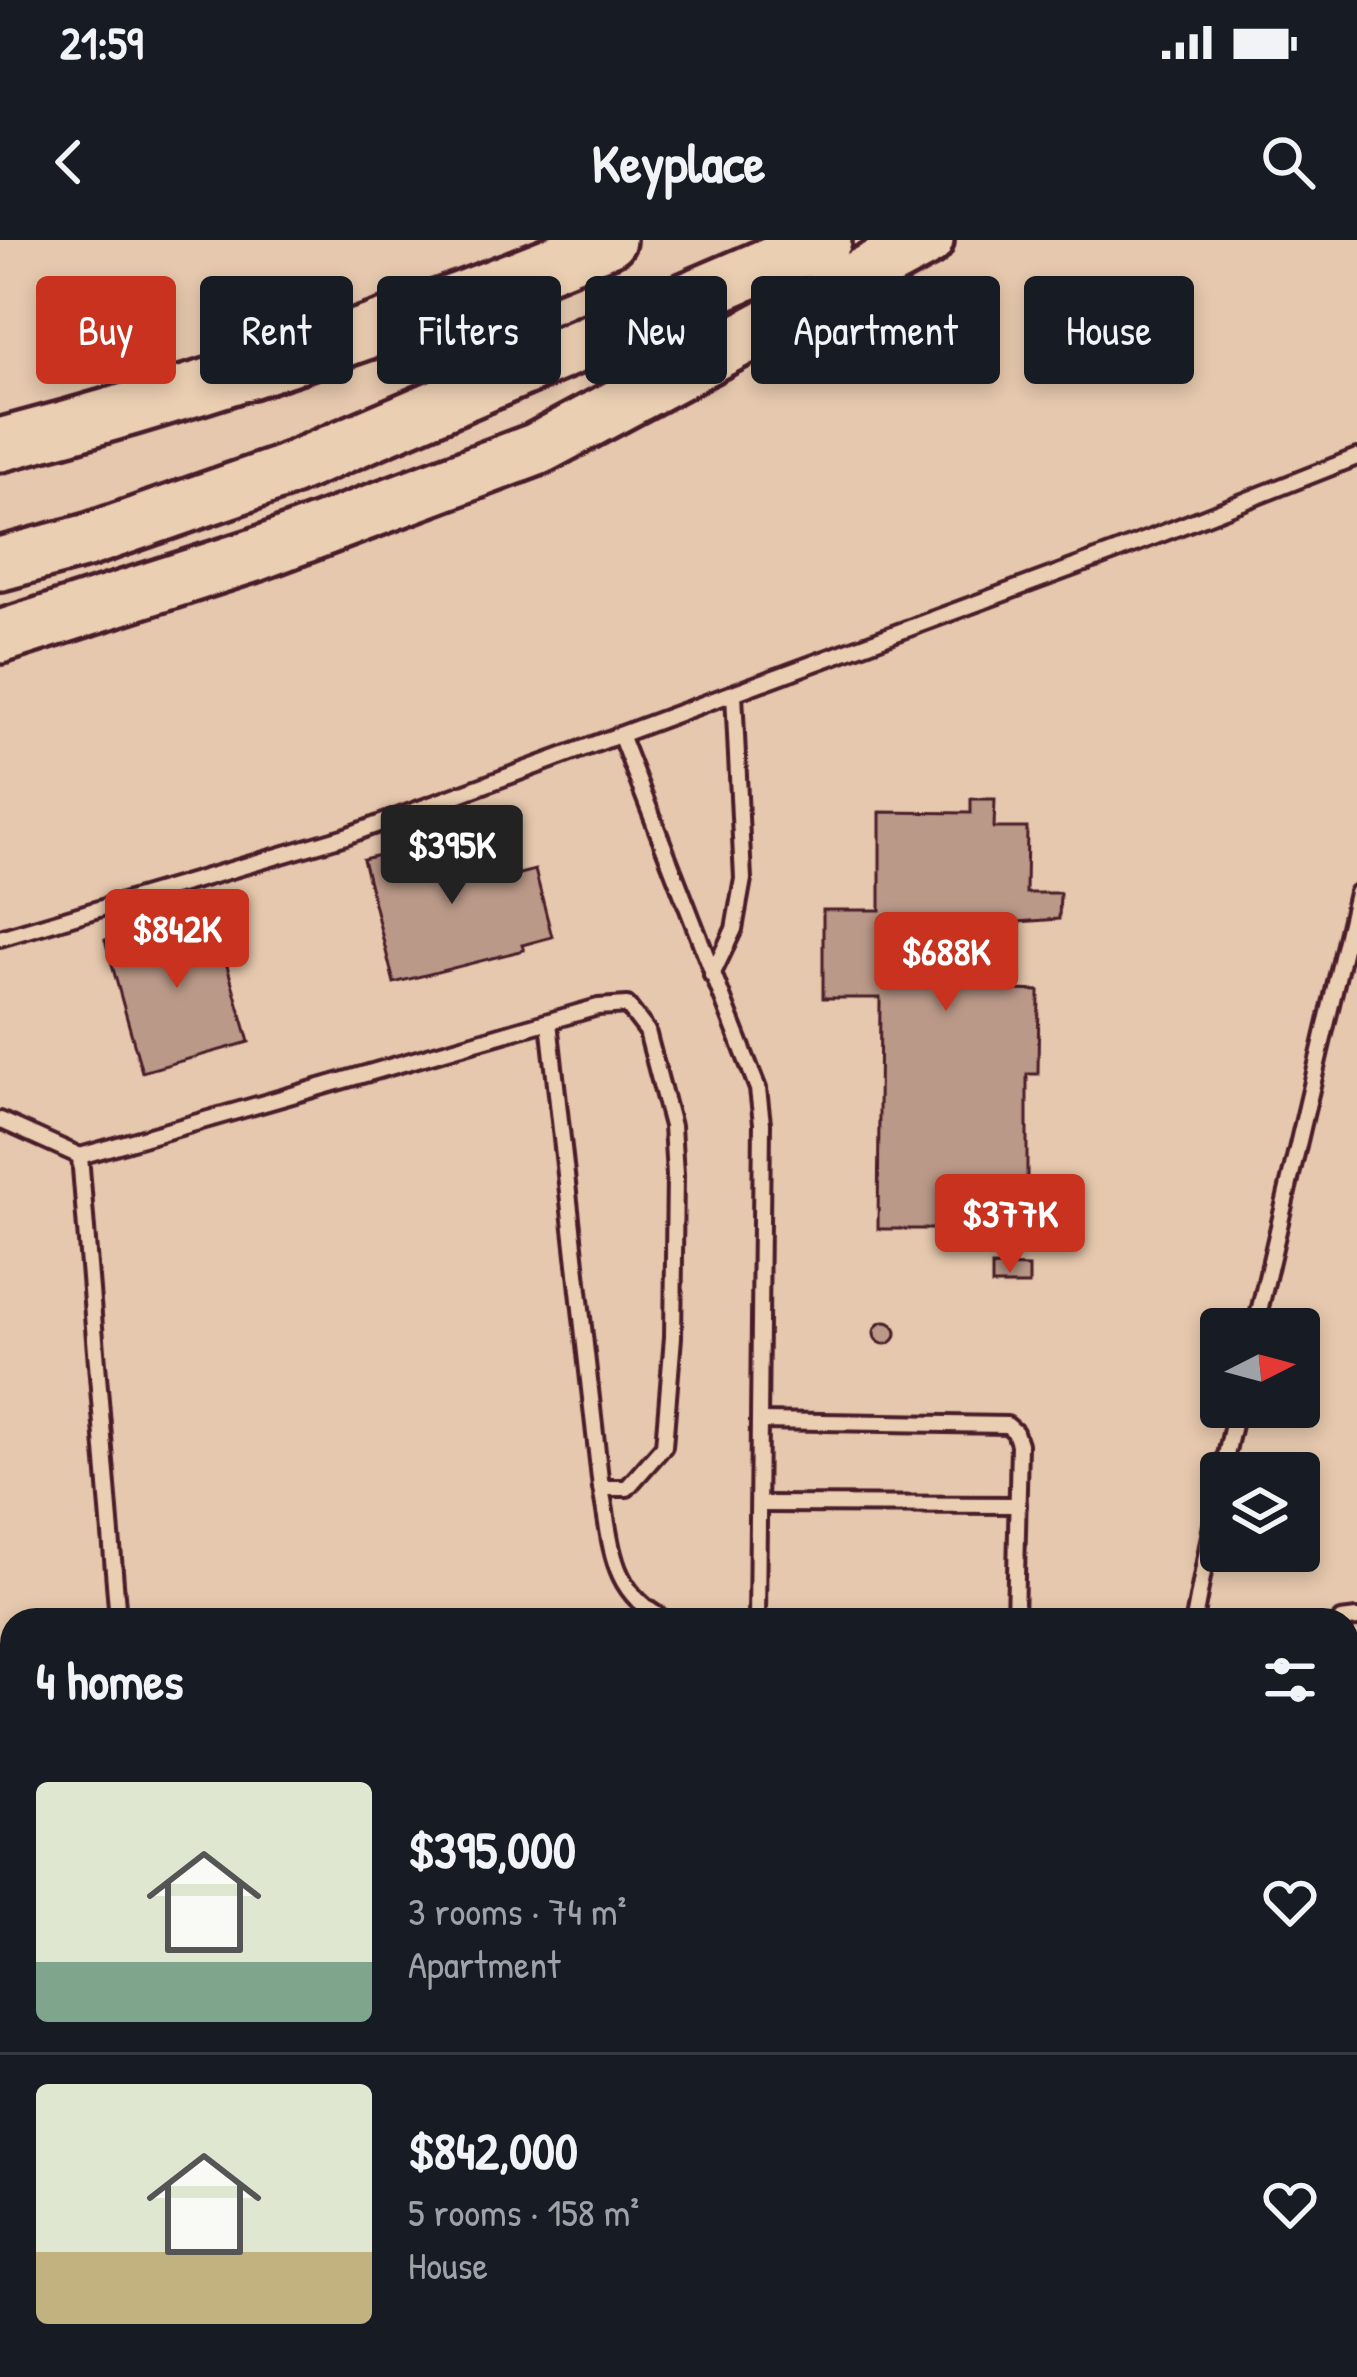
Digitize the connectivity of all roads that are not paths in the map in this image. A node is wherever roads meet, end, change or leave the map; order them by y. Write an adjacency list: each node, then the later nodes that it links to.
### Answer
1 (609, 240): 4 (highway)
2 (825, 240): 6 (highway)
3 (927, 240): 7 (highway)
4 (0, 445)
5 (1357, 457): 8 (lane)
6 (0, 565)
7 (0, 637)
8 (734, 694): 9 (lane); 12 (lane)
9 (621, 736): 11 (lane); 12 (lane)
10 (1357, 893): 16 (lane)
11 (0, 938)
12 (712, 975): 17 (lane)
13 (549, 1022): 15 (lane); 18 (lane); 18 (lane)
14 (0, 1120): 15 (lane)
15 (80, 1156): 22 (lane)
16 (1260, 1308)
17 (761, 1421): 19 (lane); 20 (lane)
18 (601, 1488): 23 (lane)
19 (759, 1504): 20 (lane); 24 (lane)
20 (1018, 1505): 25 (lane)
21 (1203, 1572): 26 (lane)
22 (117, 1608)
23 (647, 1608)
24 (758, 1608)
25 (1015, 1608)
26 (1196, 1608)

